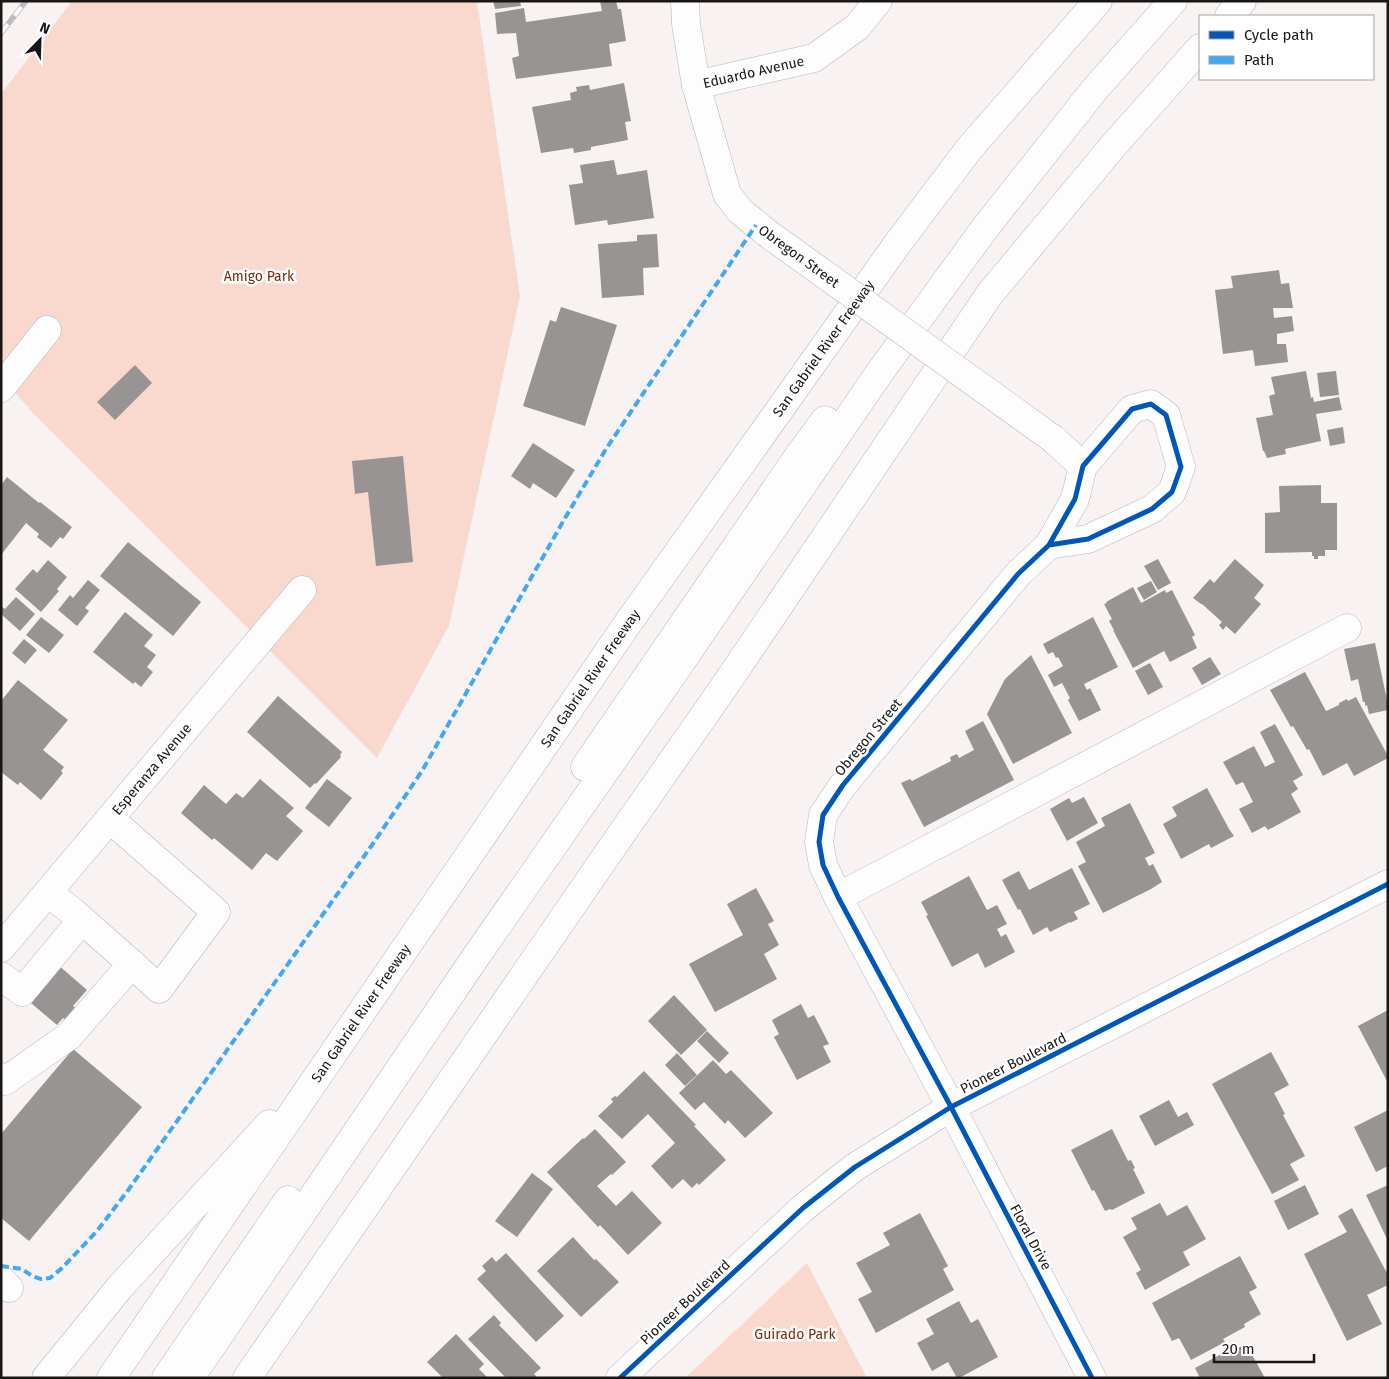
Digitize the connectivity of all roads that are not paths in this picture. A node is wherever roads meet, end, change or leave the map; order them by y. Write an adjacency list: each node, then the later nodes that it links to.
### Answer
1 (685, 1): 9 (main road, Obregon Street)
2 (878, 1): 9 (main road, Eduardo Avenue)
3 (1098, 1): 24 (main road, San Gabriel River Freeway)
4 (1148, 1): 29 (main road)
5 (1174, 1): 30 (main road)
6 (1242, 1): 7 (main road)
7 (1229, 15)
8 (1199, 49): 31 (main road)
9 (696, 85): 12 (main road, Obregon Street, bridge)
10 (47, 330): 11 (main road)
11 (1, 388)
12 (1083, 466): 13 (main road, Obregon Street); 13 (main road, Obregon Street)
13 (1049, 545): 19 (main road, Obregon Street)
14 (302, 590): 16 (main road, Esperanza Avenue)
15 (1347, 628): 19 (main road)
16 (110, 819): 18 (main road, Esperanza Avenue); 22 (main road)
17 (1388, 884): 26 (main road, Pioneer Boulevard)
18 (48, 893): 20 (main road); 21 (main road, Esperanza Avenue)
19 (838, 897): 26 (main road, Obregon Street)
20 (82, 920): 22 (main road); 23 (main road)
21 (1, 948)
22 (132, 964): 25 (main road)
23 (1, 976)
24 (339, 1047): 27 (main road); 28 (main road, San Gabriel River Freeway)
25 (3, 1082)
26 (951, 1107): 32 (main road, Pioneer Boulevard); 33 (main road, Floral Drive)
27 (46, 1378)
28 (111, 1378)
29 (166, 1378)
30 (190, 1378)
31 (247, 1378)
32 (620, 1378)
33 (1092, 1378)

